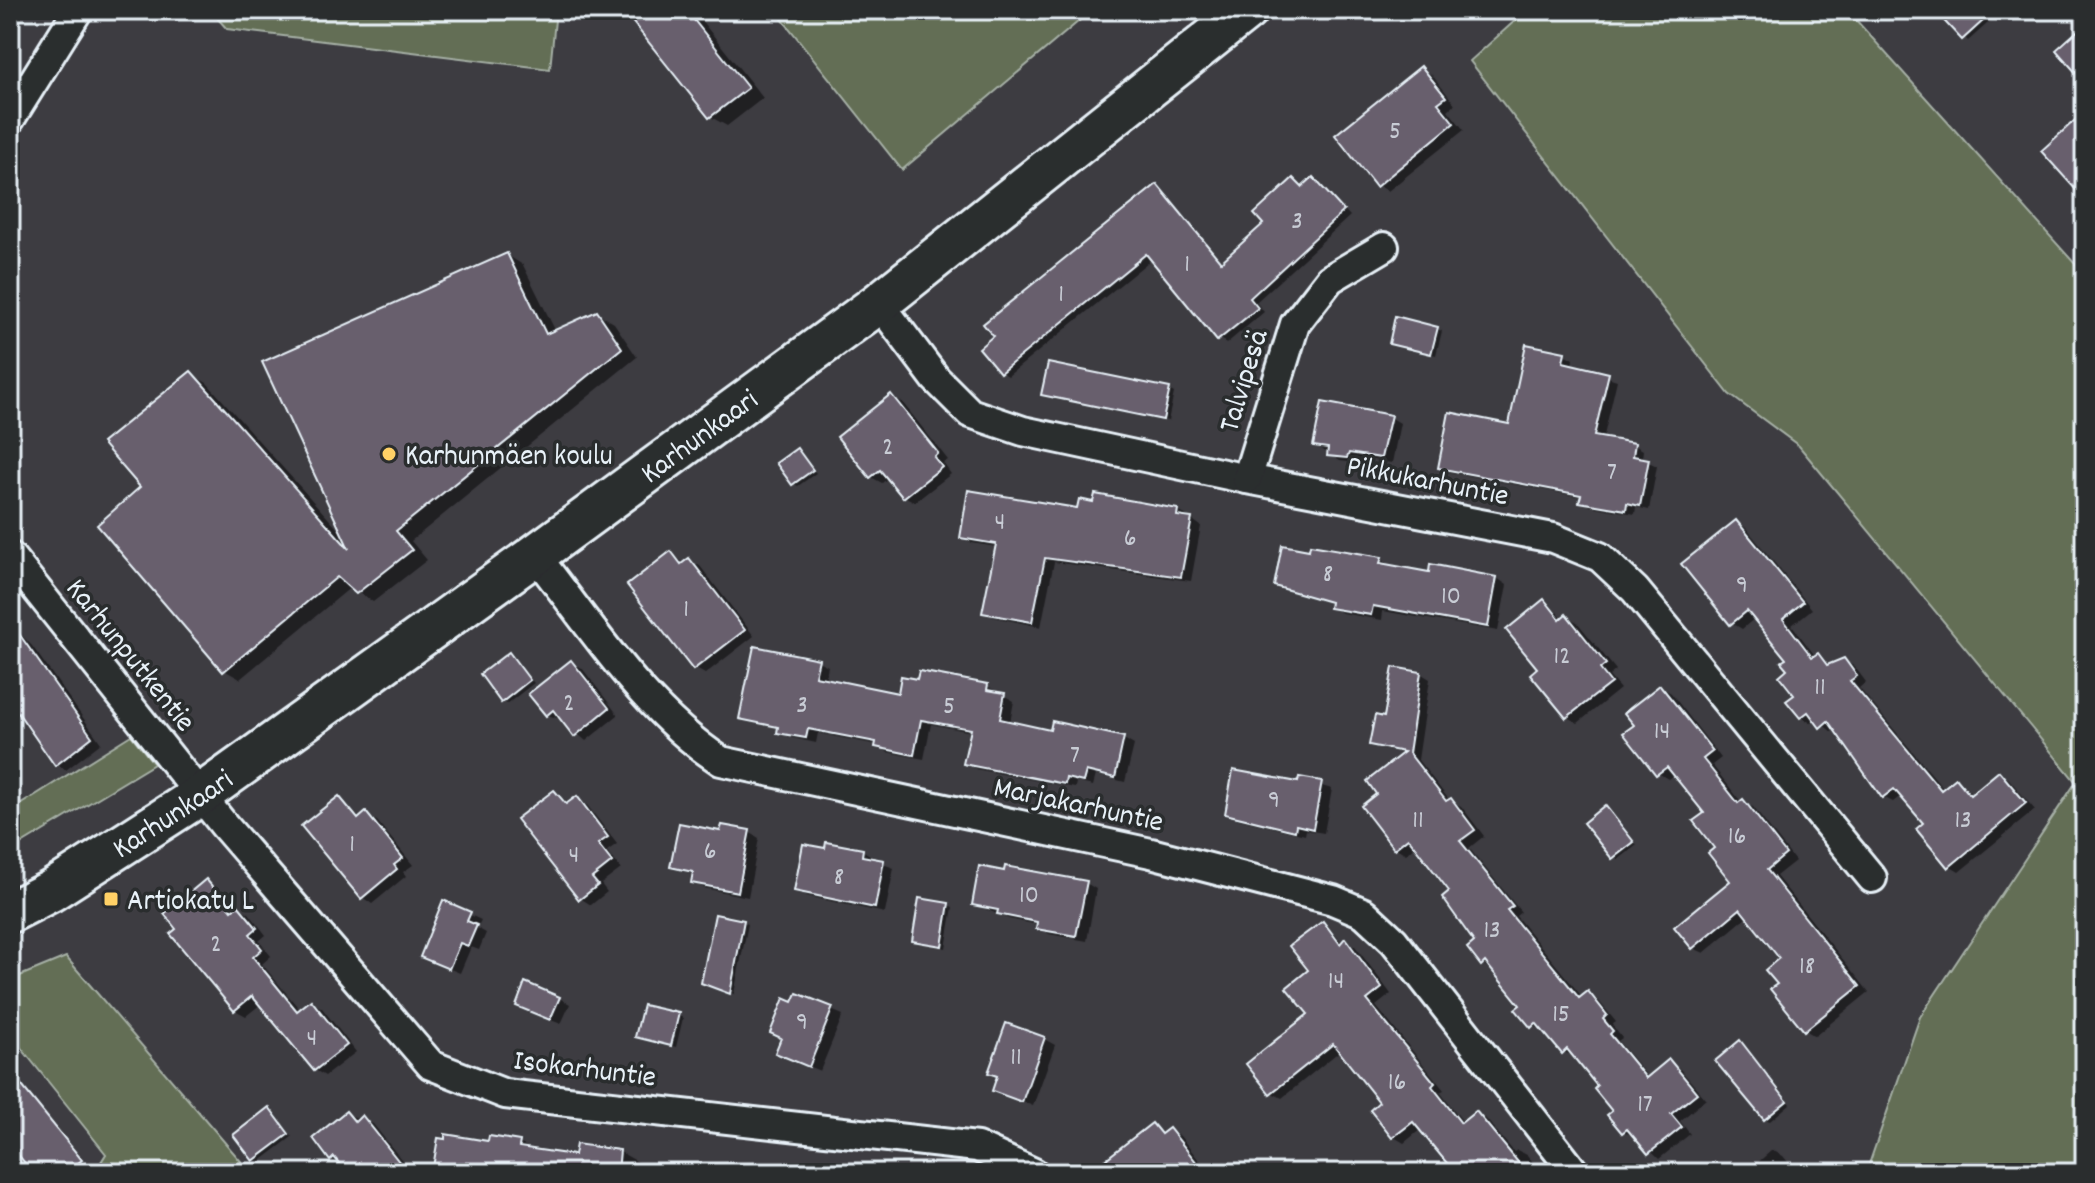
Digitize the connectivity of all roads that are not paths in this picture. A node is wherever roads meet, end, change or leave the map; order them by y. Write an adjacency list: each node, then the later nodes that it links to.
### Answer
1 (78, 10): 3 (street)
2 (1247, 10): 5 (street, Karhunkaari)
3 (10, 119)
4 (1384, 247): 6 (street, Talvipesä)
5 (879, 303): 6 (street, Pikkukarhuntie); 7 (street, Karhunkaari)
6 (1247, 479): 10 (street, Pikkukarhuntie)
7 (535, 555): 9 (street, Karhunkaari); 13 (street, Marjakarhuntie)
8 (10, 556): 9 (street, Karhunputkentie)
9 (202, 794): 11 (street, Karhunkaari); 12 (street, Isokarhuntie)
10 (1872, 878)
11 (10, 912)
12 (1034, 1173)
13 (1575, 1173)

